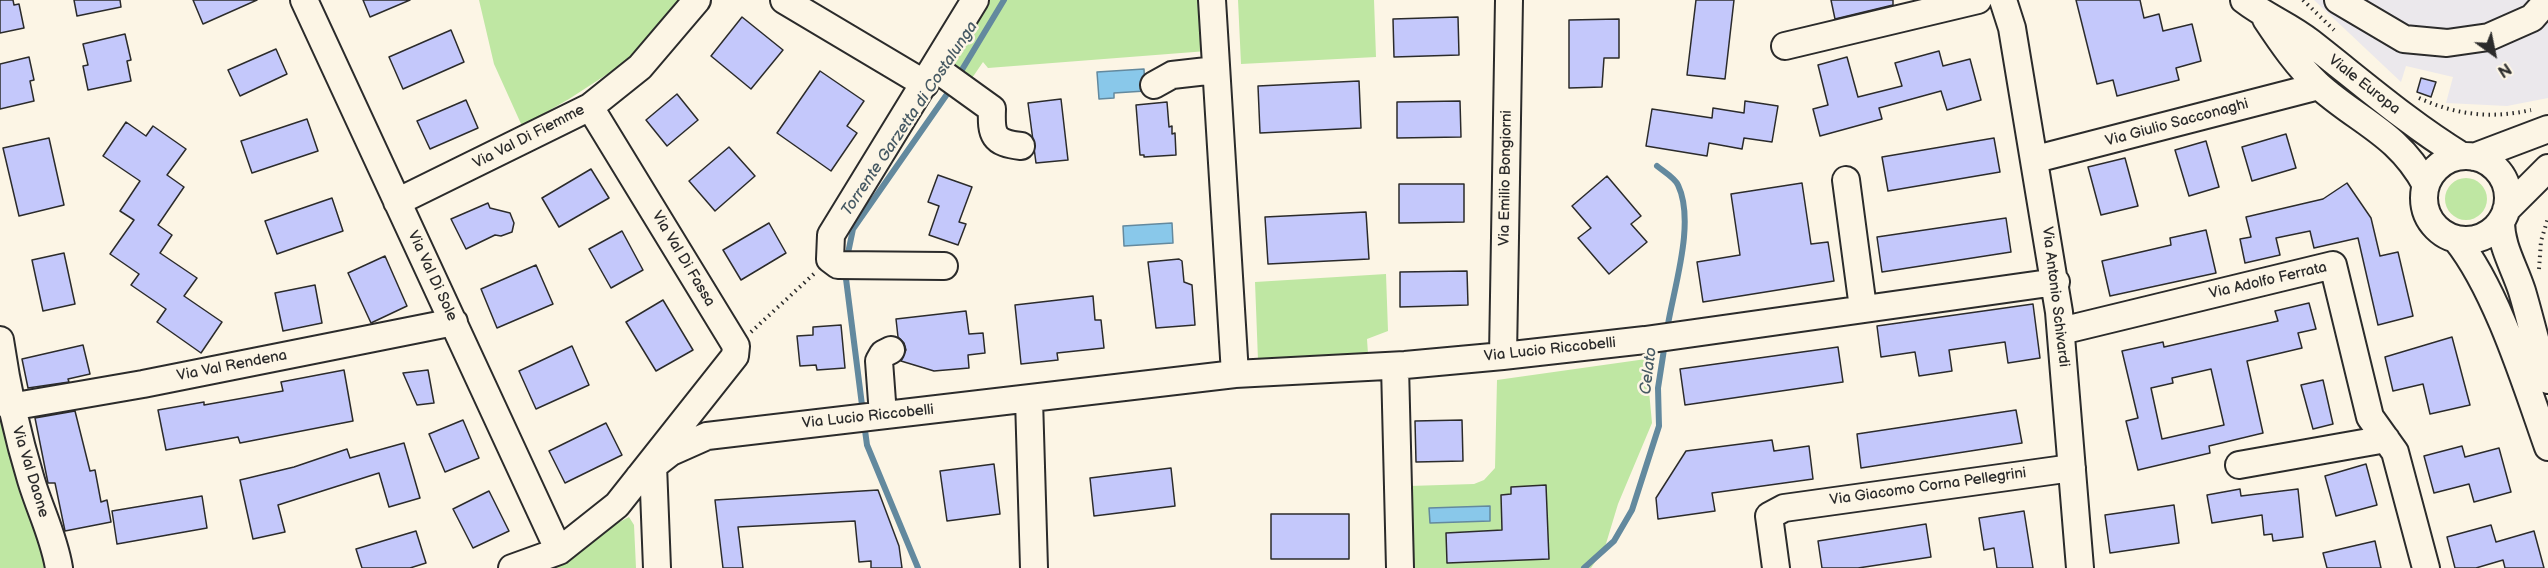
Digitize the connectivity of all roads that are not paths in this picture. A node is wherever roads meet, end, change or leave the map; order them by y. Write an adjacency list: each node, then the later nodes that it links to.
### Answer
1 (304, 0): 28 (street, Via Val Di Sole)
2 (697, 0): 20 (street, Via Val Di Fiemme)
3 (784, 0): 17 (street)
4 (975, 0): 17 (street)
5 (1212, 0): 16 (street)
6 (1509, 0): 38 (street, Via Emilio Bongiorni)
7 (1978, 0): 15 (street)
8 (2003, 0): 14 (street, Via Antonio Schivardi)
9 (2014, 0): 14 (street, Via Antonio Schivardi)
10 (2244, 0): 13 (street, Viale Europa)
11 (2338, 0): 12 (street)
12 (2548, 0)
13 (2265, 17): 19 (street, Viale Europa); 23 (street, Viale Europa)
14 (2012, 28): 24 (street, Via Antonio Schivardi)
15 (1785, 46)
16 (1216, 70): 18 (street); 40 (street)
17 (942, 79): 22 (street); 31 (street)
18 (1154, 85)
19 (2319, 86): 24 (street, Via Giulio Sacconaghi); 27 (street, Viale Europa)
20 (590, 107): 28 (street, Via Val Di Fiemme); 44 (street, Via Val Di Fassa)
21 (2541, 119): 23 (street)
22 (1021, 146)
23 (2468, 156): 27 (street); 29 (street, Viale Europa)
24 (2036, 159): 32 (street, Via Antonio Schivardi)
25 (2545, 172): 29 (street)
26 (1846, 180): 33 (street)
27 (2426, 185): 30 (street, Viale Europa)
28 (397, 202): 34 (street, Via Val Di Sole)
29 (2504, 216): 30 (street); 41 (street, Viale Europa)
30 (2456, 239): 48 (street, Viale Europa)
31 (944, 266)
32 (2055, 282): 33 (street, Via Lucio Riccobelli); 35 (street, Via Antonio Schivardi)
33 (1863, 308): 38 (street, Via Lucio Riccobelli)
34 (454, 322): 43 (street, Via Val Rendena); 53 (street, Via Val Di Sole)
35 (2061, 331): 47 (street, Via Adolfo Ferrata); 50 (street, Via Antonio Schivardi)
36 (0, 340): 43 (street, Via Val Daone)
37 (891, 350): 45 (street)
38 (1503, 356): 39 (street, Via Lucio Riccobelli)
39 (1395, 366): 40 (street, Via Lucio Riccobelli); 58 (street)
40 (1235, 374): 42 (street, Via Lucio Riccobelli)
41 (2548, 380)
42 (1029, 399): 45 (street, Via Lucio Riccobelli); 57 (street)
43 (10, 407): 54 (street, Via Val Daone)
44 (694, 408): 46 (street); 51 (street, Via Val Di Fassa)
45 (870, 417): 46 (street, Via Lucio Riccobelli)
46 (707, 436): 51 (street, Via Lucio Riccobelli)
47 (2386, 439): 49 (street); 62 (street, Via Adolfo Ferrata)
48 (2548, 447)
49 (2239, 465)
50 (2072, 468): 52 (street, Via Giacomo Corna Pellegrini); 61 (street, Via Antonio Schivardi)
51 (646, 471): 53 (street, Via Val Di Fassa); 56 (street)
52 (1784, 508): 59 (street); 60 (street)
53 (559, 551): 55 (street, Via Val Di Fassa)
54 (59, 568)
55 (512, 568)
56 (657, 568)
57 (1034, 568)
58 (1400, 568)
59 (1776, 568)
60 (1793, 568)
61 (2080, 568)
62 (2426, 568)

